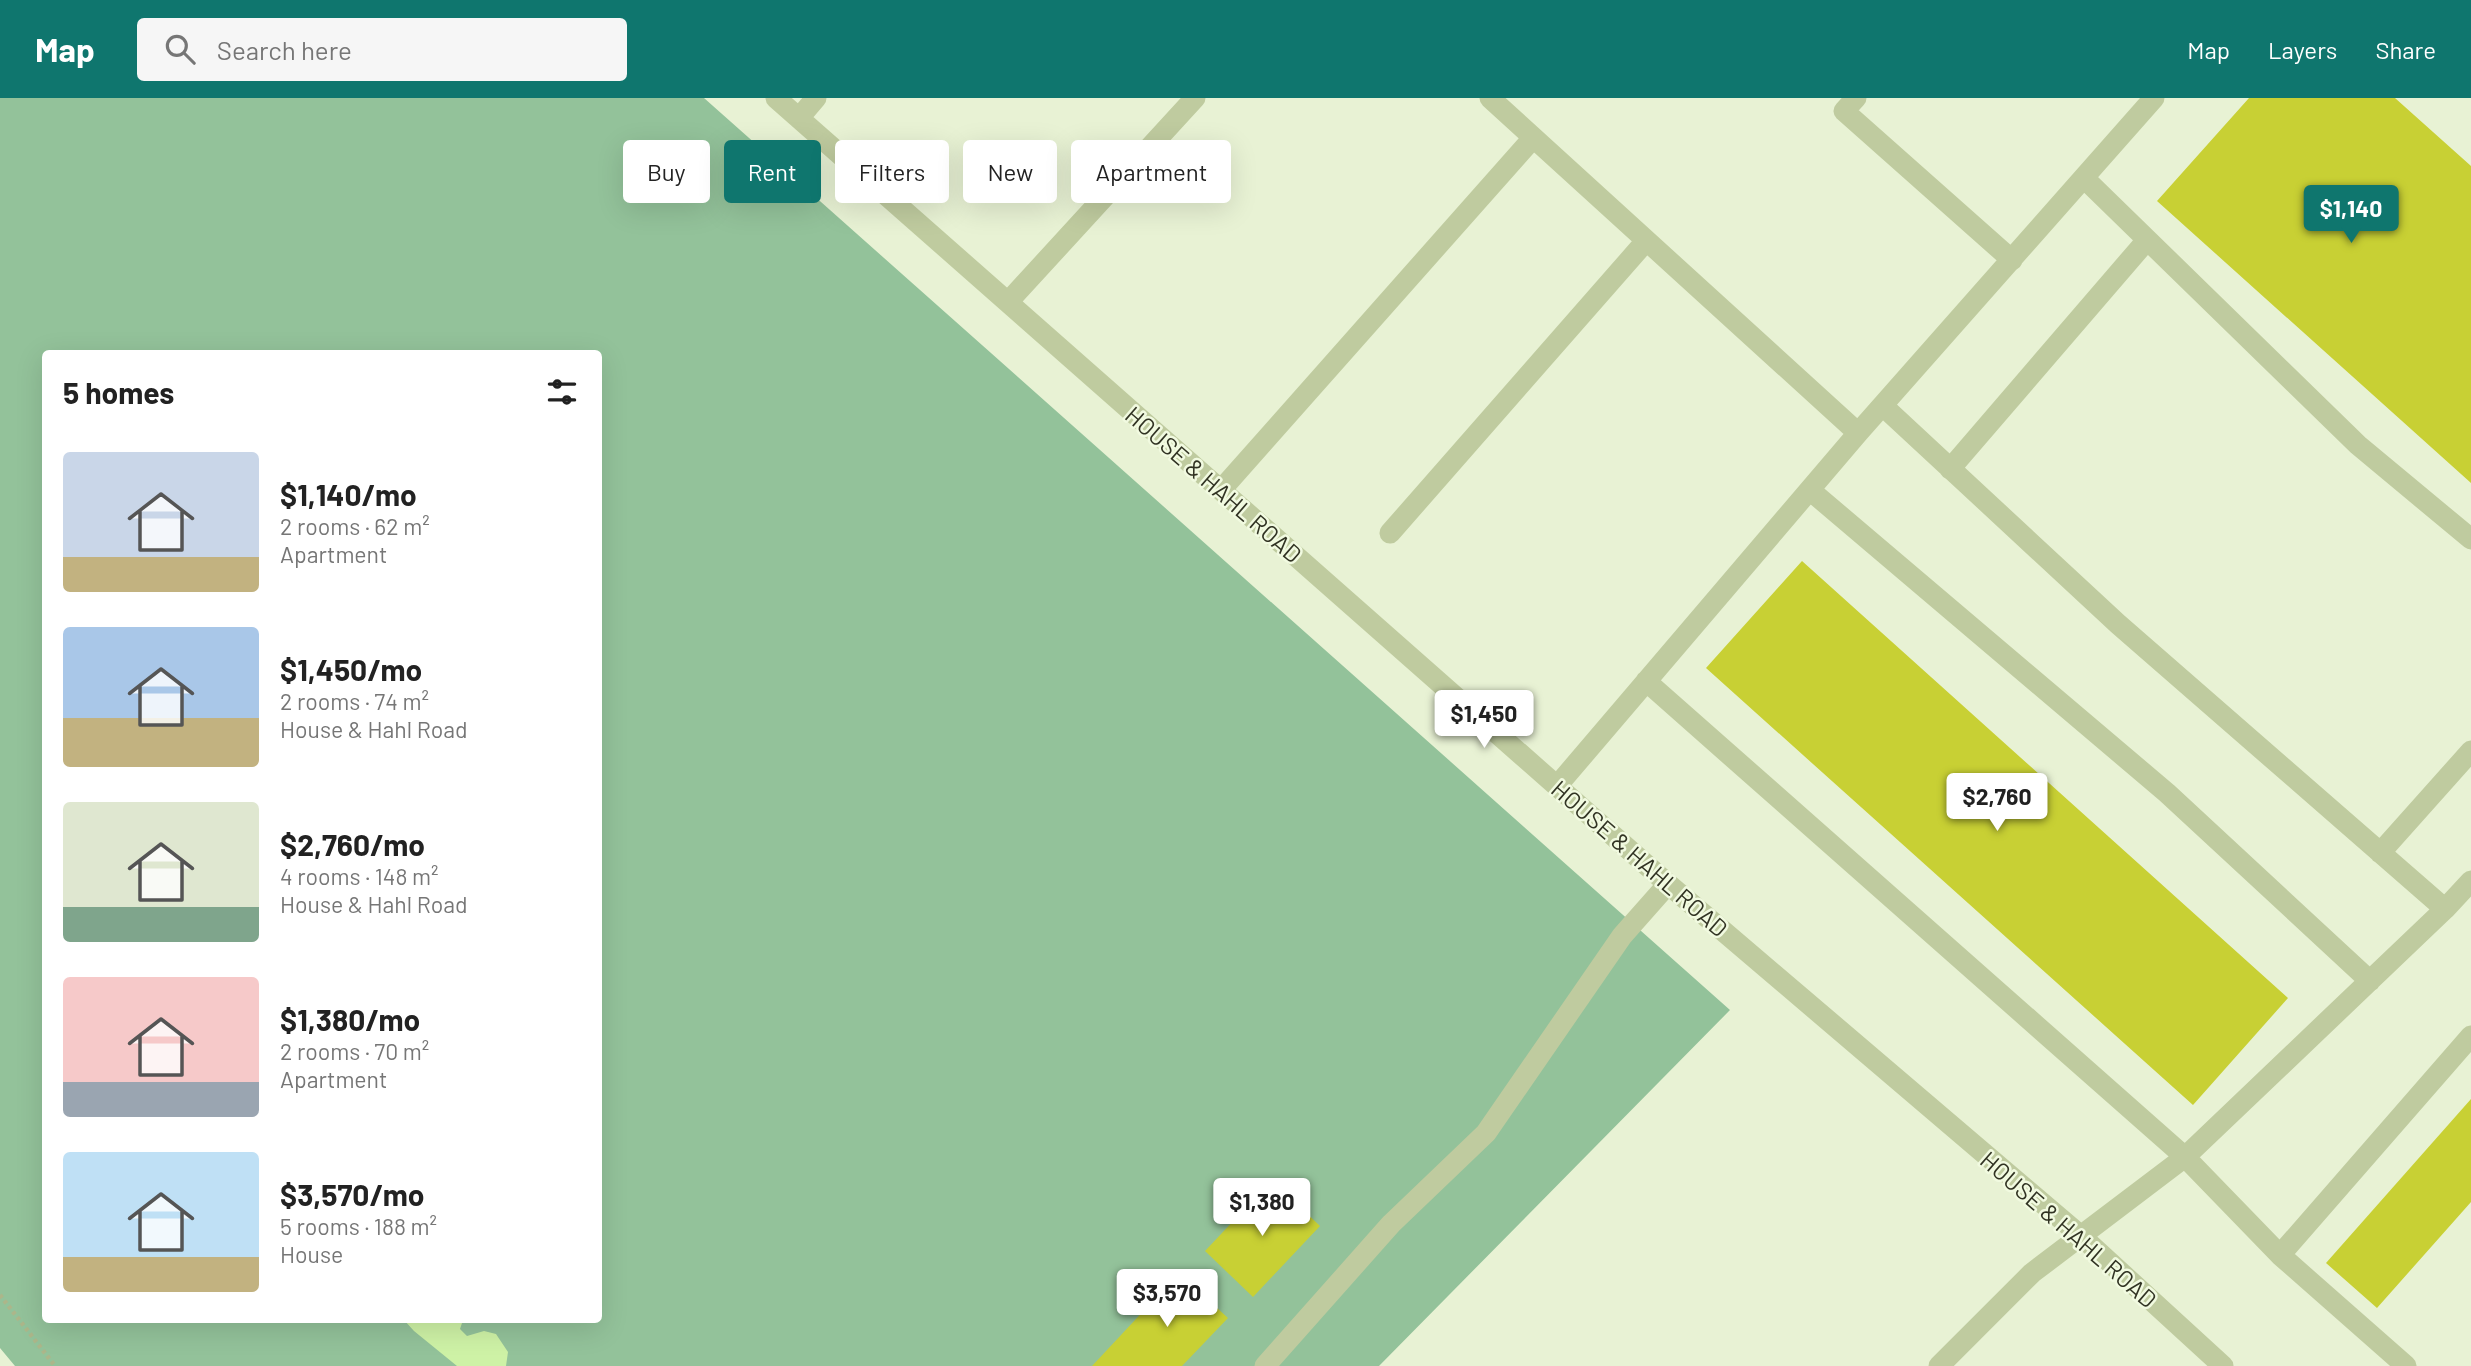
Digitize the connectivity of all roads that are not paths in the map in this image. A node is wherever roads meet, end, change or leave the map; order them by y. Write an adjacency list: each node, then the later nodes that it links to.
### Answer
1 (776, 98): 7 (street, HOUSE & HAHL ROAD)
2 (816, 98): 7 (street)
3 (1195, 98): 13 (street)
4 (1490, 98): 8 (street)
5 (1856, 98): 12 (street)
6 (2147, 100): 9 (street)
7 (799, 118): 13 (street, HOUSE & HAHL ROAD)
8 (1533, 138): 11 (street); 17 (street)
9 (2084, 178): 10 (street); 12 (street)
10 (2147, 240): 16 (street); 20 (street)
11 (1646, 241): 15 (street); 19 (street)
12 (2012, 260): 14 (street)
13 (1008, 302): 17 (street, HOUSE & HAHL ROAD)
14 (1883, 406): 15 (street); 16 (street)
15 (1858, 433): 18 (street)
16 (1950, 468): 24 (street)
17 (1221, 490): 23 (street, HOUSE & HAHL ROAD)
18 (1811, 491): 21 (street); 28 (street)
19 (1390, 533)
20 (2471, 539)
21 (1646, 681): 23 (street); 30 (street)
22 (2471, 751): 24 (street)
23 (1557, 786): 26 (street, HOUSE & HAHL ROAD)
24 (2380, 853): 27 (street)
25 (2470, 883): 27 (street)
26 (1668, 884): 31 (street, HOUSE & HAHL ROAD); 33 (street)
27 (2445, 909): 28 (street)
28 (2370, 981): 30 (street)
29 (2471, 1036): 32 (street)
30 (2185, 1157): 31 (street); 32 (street)
31 (2081, 1236): 34 (street); 35 (street, HOUSE & HAHL ROAD)
32 (2280, 1255): 36 (street)
33 (1265, 1366)
34 (1938, 1366)
35 (2223, 1366)
36 (2406, 1366)

